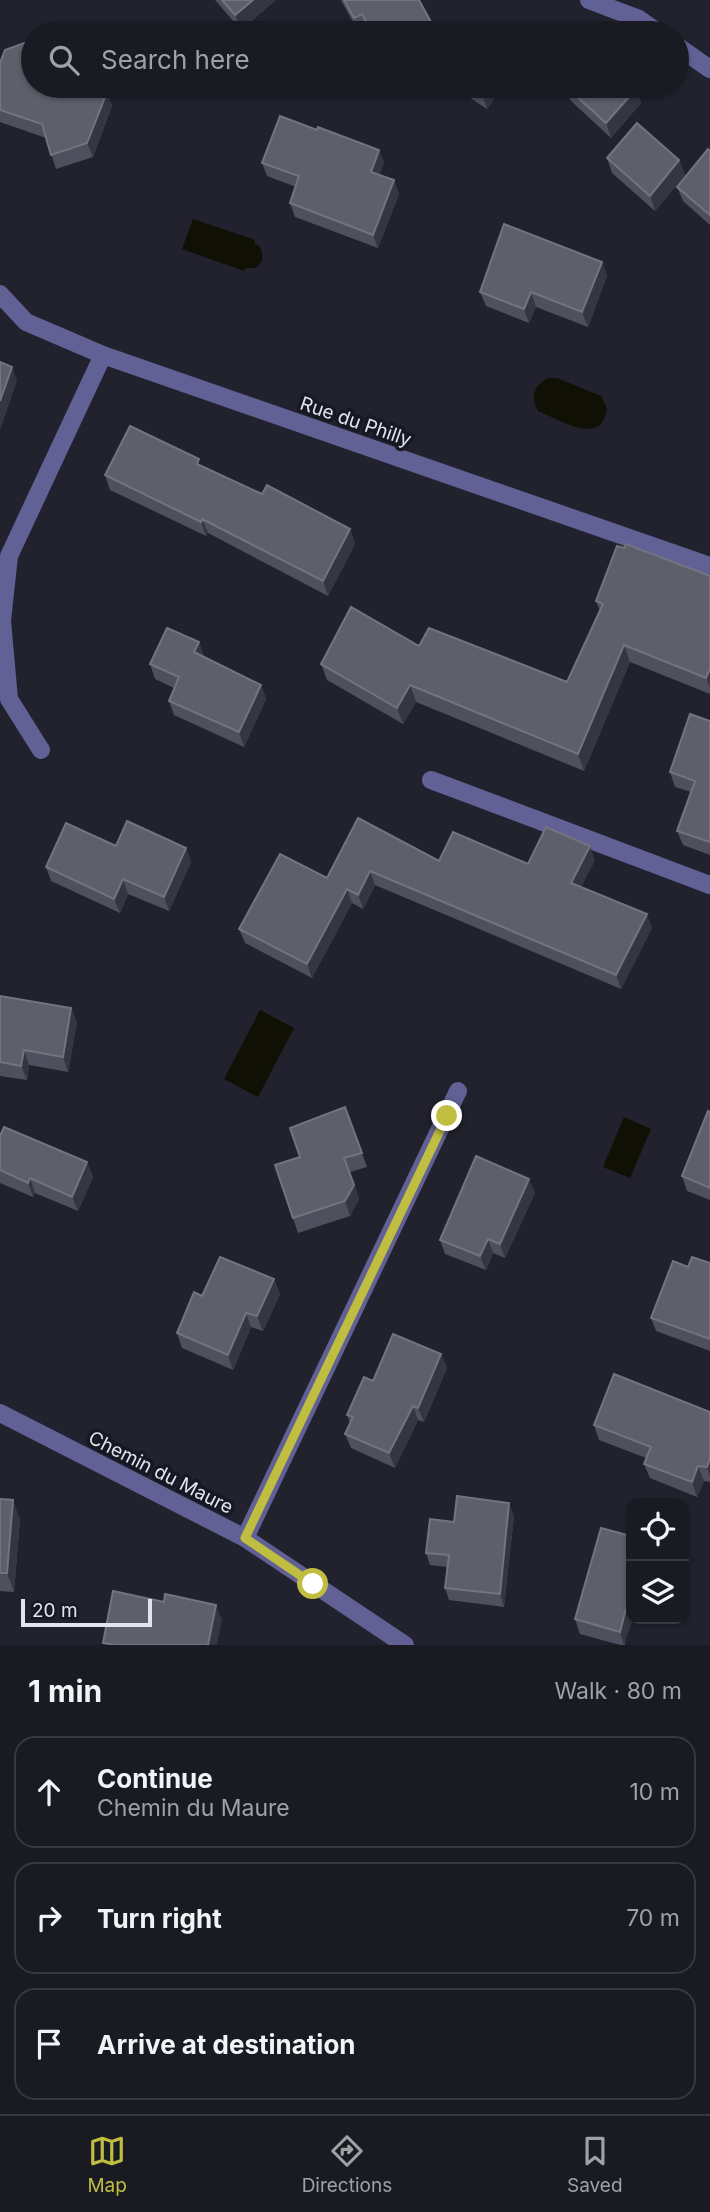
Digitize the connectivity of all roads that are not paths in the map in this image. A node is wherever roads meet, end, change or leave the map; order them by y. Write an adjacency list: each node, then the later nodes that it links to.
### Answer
1 (589, 0): 2 (street)
2 (642, 21)
3 (689, 54): 4 (street)
4 (710, 69)
5 (0, 294): 6 (street, Rue du Philly)
6 (103, 355): 7 (street, Rue du Philly); 8 (street)
7 (710, 565)
8 (41, 750)
9 (431, 780): 10 (street)
10 (710, 885)
11 (458, 1091): 13 (street)
12 (0, 1413): 13 (street, Chemin du Maure)
13 (245, 1538): 14 (street, Chemin du Maure)
14 (405, 1645)

